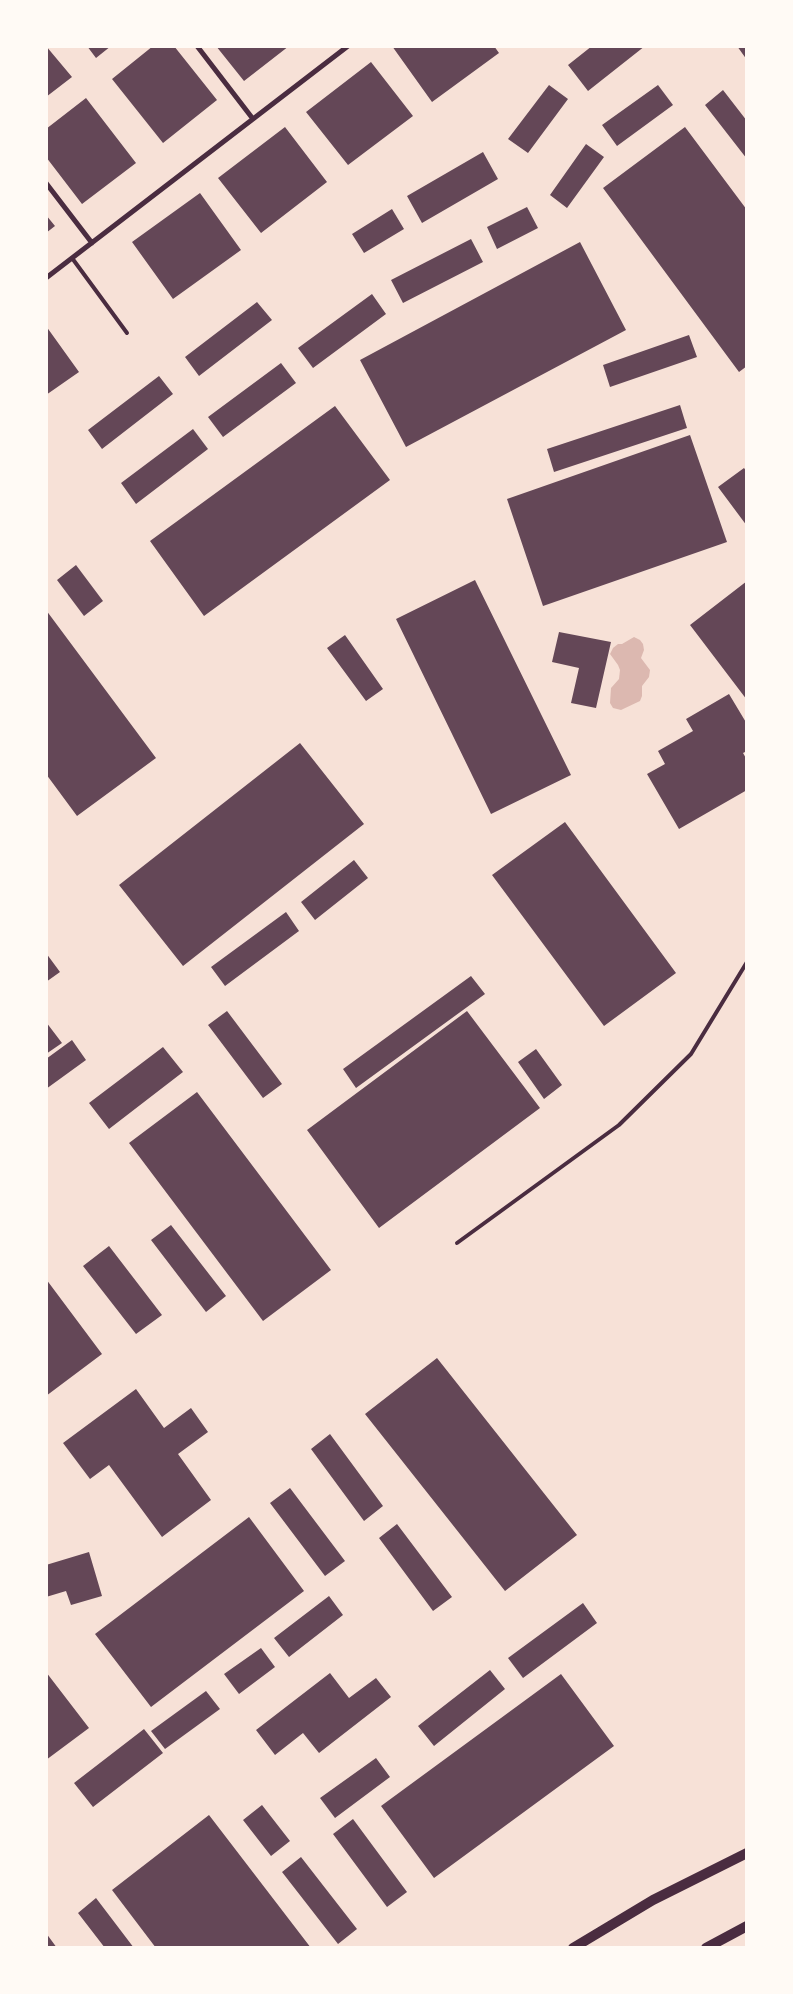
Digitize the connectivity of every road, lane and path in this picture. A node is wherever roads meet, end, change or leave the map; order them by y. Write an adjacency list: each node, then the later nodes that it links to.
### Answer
1 (197, 46): 3 (street)
2 (348, 46): 3 (street)
3 (253, 119): 5 (street)
4 (46, 183): 5 (street)
5 (92, 243): 6 (street)
6 (72, 258): 7 (street); 8 (lane)
7 (46, 278)
8 (127, 333)
9 (747, 962): 10 (lane)
10 (457, 1243)
11 (747, 1853): 13 (main road)
12 (747, 1926): 14 (main road)
13 (573, 1948)
14 (706, 1948)

